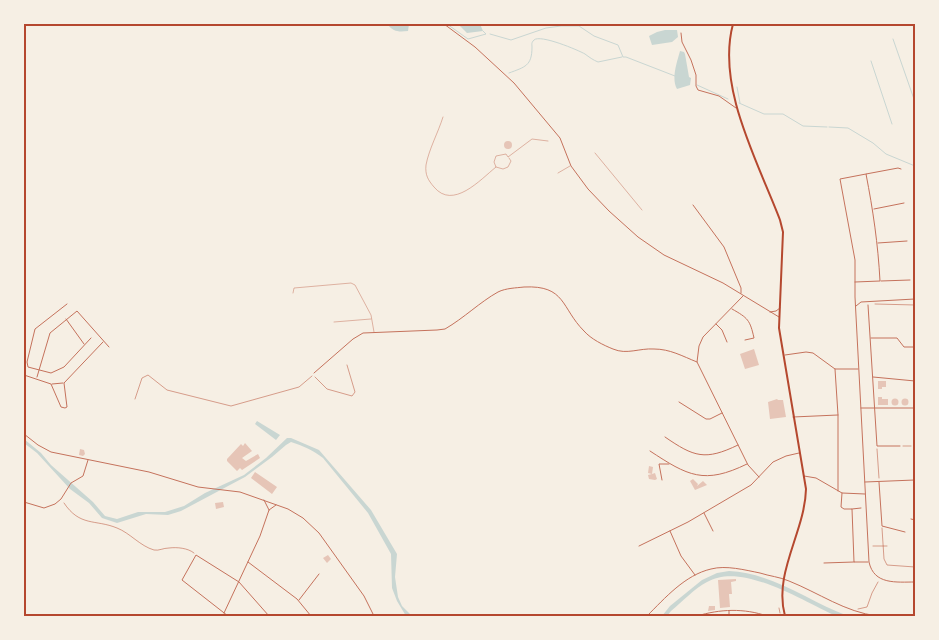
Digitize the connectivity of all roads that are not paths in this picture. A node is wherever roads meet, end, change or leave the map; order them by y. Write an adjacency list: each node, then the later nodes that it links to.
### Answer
1 (444, 24): 10 (street)
2 (733, 24): 4 (main road)
3 (681, 32): 4 (street)
4 (737, 108): 28 (main road)
5 (444, 117): 9 (street)
6 (548, 141): 8 (street)
7 (595, 153): 17 (street)
8 (508, 157): 9 (street); 9 (street)
9 (496, 166)
10 (571, 166): 12 (street); 24 (street)
11 (901, 169): 13 (street)
12 (558, 174)
13 (866, 174): 16 (street); 22 (street)
14 (904, 203): 16 (street)
15 (693, 204): 24 (street)
16 (873, 209): 19 (street)
17 (642, 210)
18 (907, 241): 19 (street)
19 (878, 243): 21 (street)
20 (910, 280): 21 (street)
21 (880, 281): 22 (street)
22 (854, 282): 29 (street)
23 (293, 293): 34 (street)
24 (742, 294): 30 (street); 31 (street)
25 (915, 299): 29 (street)
26 (67, 304): 48 (street)
27 (868, 304): 39 (street)
28 (780, 307): 31 (street); 32 (main road)
29 (855, 307): 50 (street)
30 (732, 308): 36 (street); 40 (street)
31 (769, 312): 32 (street)
32 (779, 317): 46 (main road)
33 (66, 319): 41 (street); 43 (street); 48 (street)
34 (372, 319): 35 (street); 37 (street)
35 (334, 322)
36 (716, 324): 42 (street); 47 (street)
37 (374, 332): 47 (street); 51 (street)
38 (91, 338): 43 (street)
39 (870, 338): 45 (street); 53 (street)
40 (745, 340)
41 (104, 342): 44 (street); 56 (street)
42 (727, 342)
43 (85, 344): 48 (street)
44 (109, 347)
45 (915, 347)
46 (783, 355): 49 (street); 64 (main road)
47 (697, 362): 62 (street)
48 (39, 369): 54 (street)
49 (835, 369): 50 (street); 63 (street)
50 (858, 369): 59 (street)
51 (314, 373)
52 (24, 375): 54 (street)
53 (872, 377): 55 (street); 61 (street)
54 (36, 378): 57 (street)
55 (915, 380)
56 (64, 383): 57 (street); 57 (street)
57 (51, 384)
58 (679, 402): 62 (street)
59 (860, 408): 61 (street); 78 (street)
60 (915, 408): 61 (street)
61 (874, 409): 68 (street)
62 (722, 413): 67 (street)
63 (838, 415): 64 (street); 80 (street)
64 (793, 416): 70 (main road)
65 (24, 434): 71 (street)
66 (665, 437): 67 (street)
67 (739, 445): 73 (street)
68 (900, 446)
69 (650, 451): 72 (street)
70 (799, 453): 74 (main road); 75 (street)
71 (88, 460): 83 (street); 84 (street)
72 (670, 464): 73 (street); 76 (street)
73 (748, 464): 75 (street)
74 (804, 476): 80 (street); 102 (main road)
75 (759, 477): 89 (street)
76 (662, 480)
77 (915, 480): 79 (street)
78 (864, 482): 79 (street); 82 (street)
79 (879, 482): 94 (street)
80 (838, 491): 81 (street)
81 (842, 493): 82 (street); 87 (street)
82 (865, 494): 98 (street)
83 (264, 500): 85 (street); 88 (street)
84 (24, 502)
85 (277, 504): 88 (street); 111 (street)
86 (861, 508): 87 (street)
87 (852, 509): 97 (street)
88 (269, 510): 96 (street)
89 (704, 512): 92 (street); 93 (street)
90 (911, 519): 91 (street)
91 (915, 520)
92 (670, 531): 95 (street); 101 (street)
93 (713, 531)
94 (905, 532)
95 (638, 546)
96 (248, 562): 103 (street); 105 (street)
97 (854, 562): 98 (street); 99 (street)
98 (869, 562): 104 (street)
99 (824, 563)
100 (319, 574): 105 (street)
101 (695, 575): 102 (street); 112 (street)
102 (785, 580): 116 (main road); 117 (street)
103 (239, 582): 107 (street); 107 (street); 109 (street)
104 (915, 582)
105 (299, 600): 110 (street)
106 (728, 610): 113 (street); 114 (street); 115 (street)
107 (224, 613): 108 (street)
108 (228, 616)
109 (269, 616)
110 (311, 616)
111 (374, 616)
112 (647, 616)
113 (697, 616)
114 (729, 616)
115 (767, 616)
116 (785, 616)
117 (877, 616)

